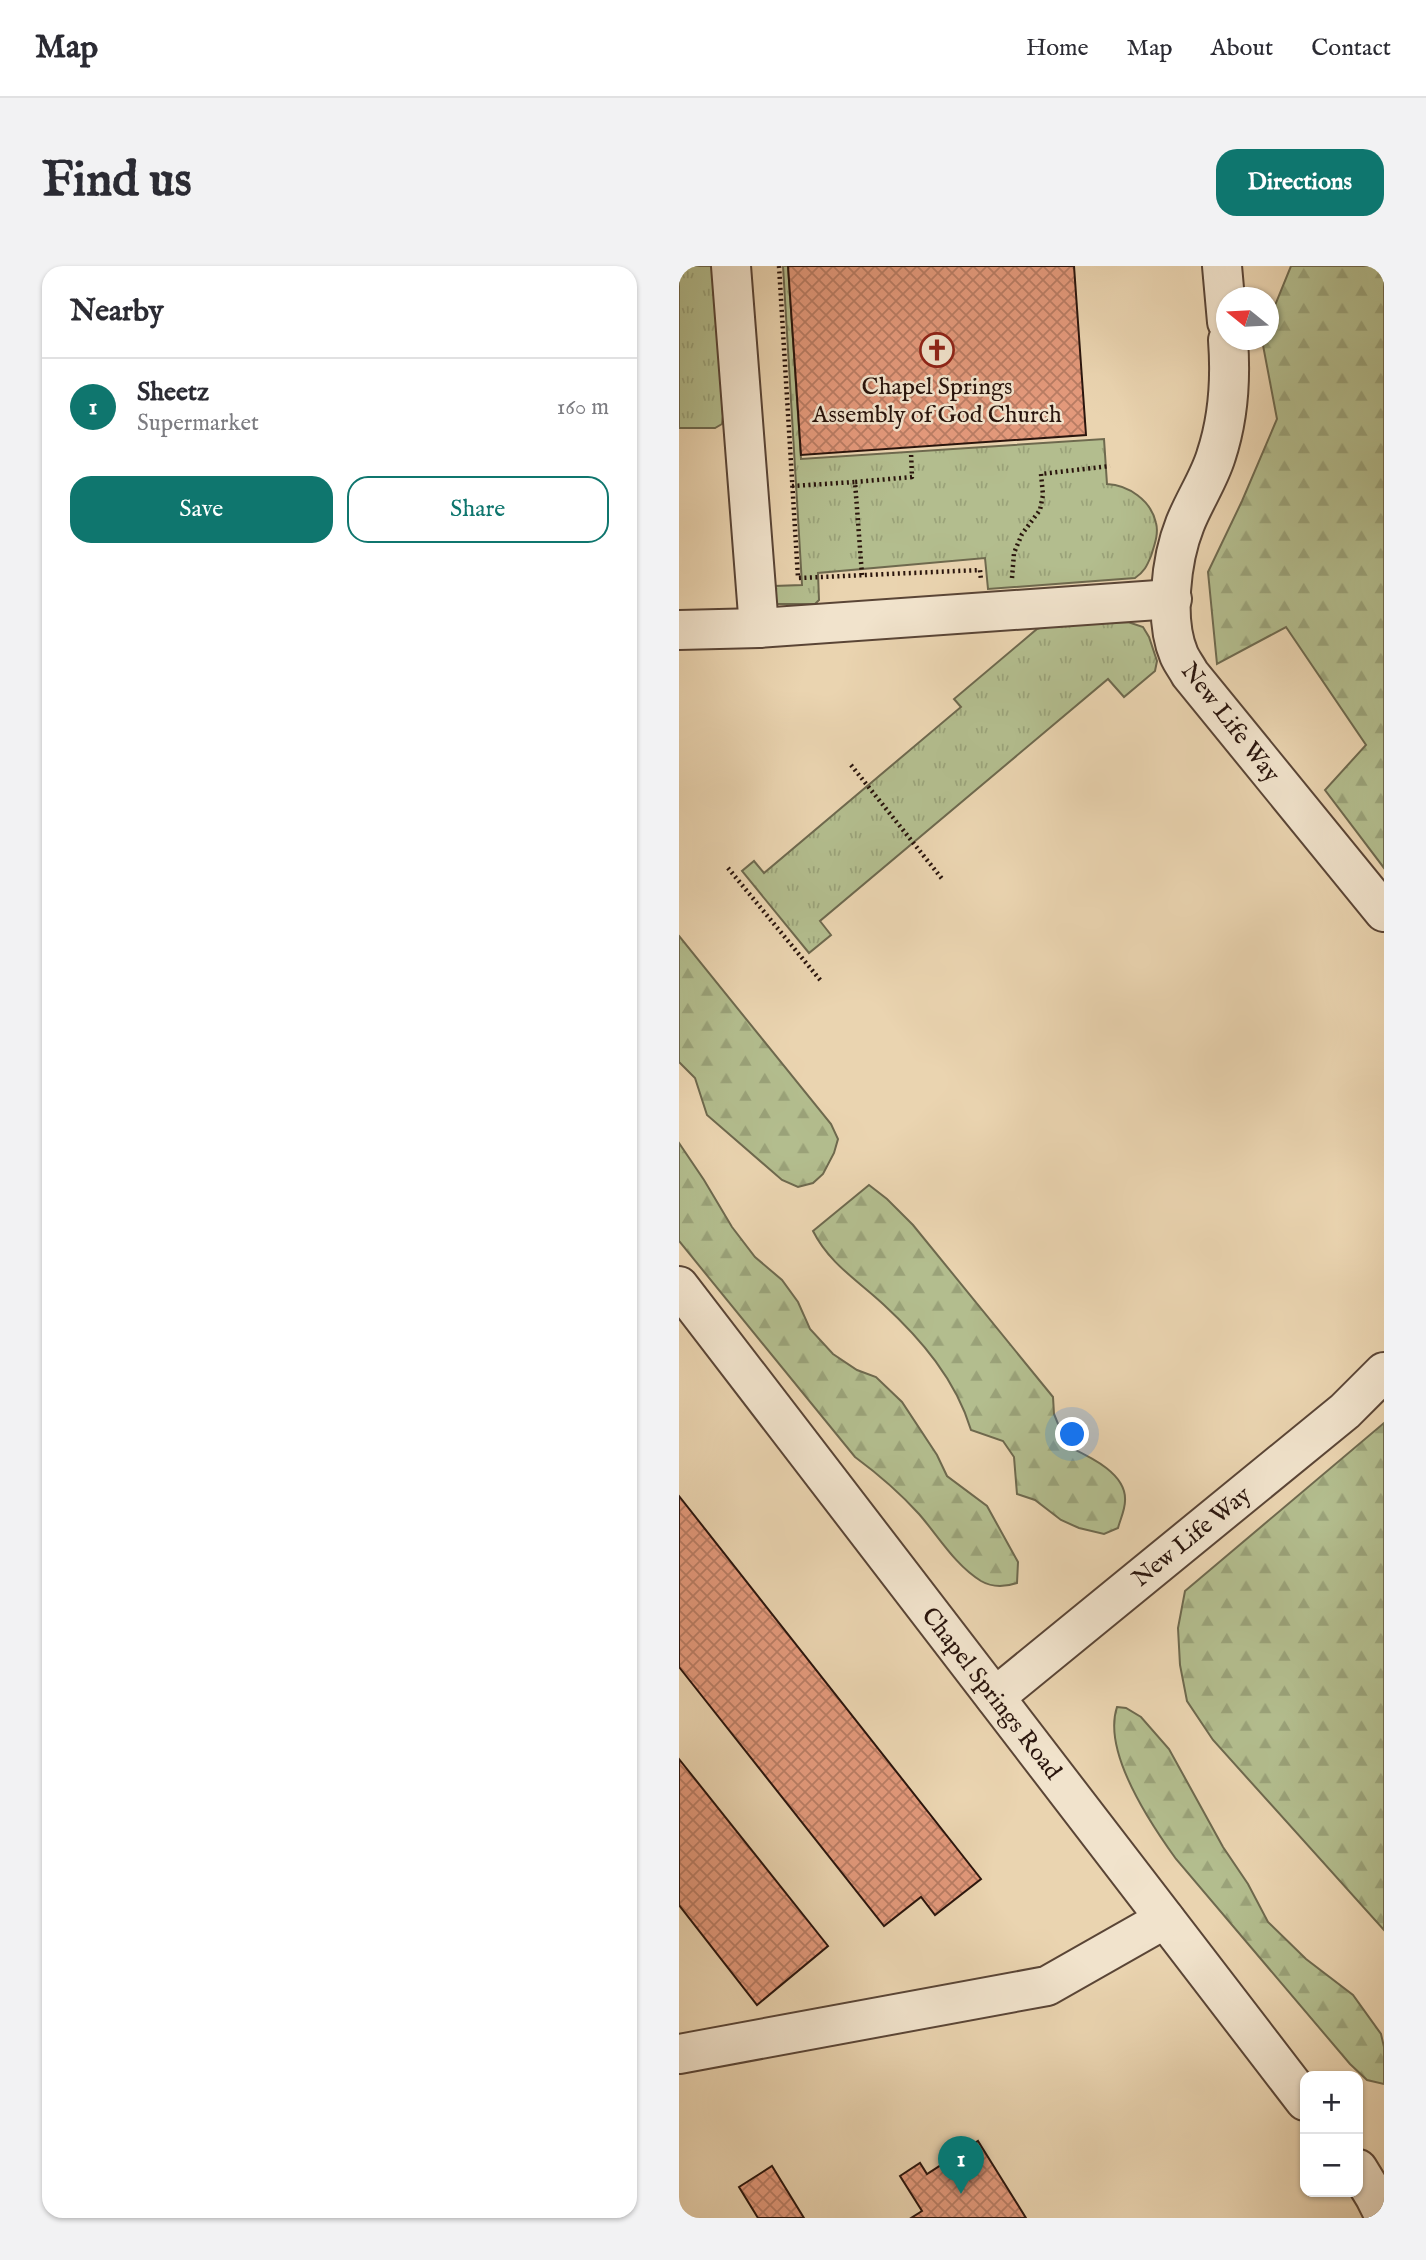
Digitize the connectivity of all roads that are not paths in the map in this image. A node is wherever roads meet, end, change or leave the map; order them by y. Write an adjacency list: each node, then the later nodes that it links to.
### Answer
1 (731, 266): 6 (street)
2 (1222, 266): 3 (street)
3 (1224, 287)
4 (1229, 350): 5 (street, New Life Way)
5 (1172, 599): 6 (street); 8 (street, New Life Way)
6 (759, 628): 7 (street)
7 (679, 630)
8 (1384, 912)
9 (679, 1286): 11 (street, Chapel Springs Road)
10 (1384, 1372): 11 (street, New Life Way)
11 (995, 1697): 12 (street, Chapel Springs Road)
12 (1165, 1919): 13 (street); 14 (street, Chapel Springs Road)
13 (679, 2054)
14 (1300, 2094)
15 (1363, 2177): 16 (street)
16 (1384, 2216)

